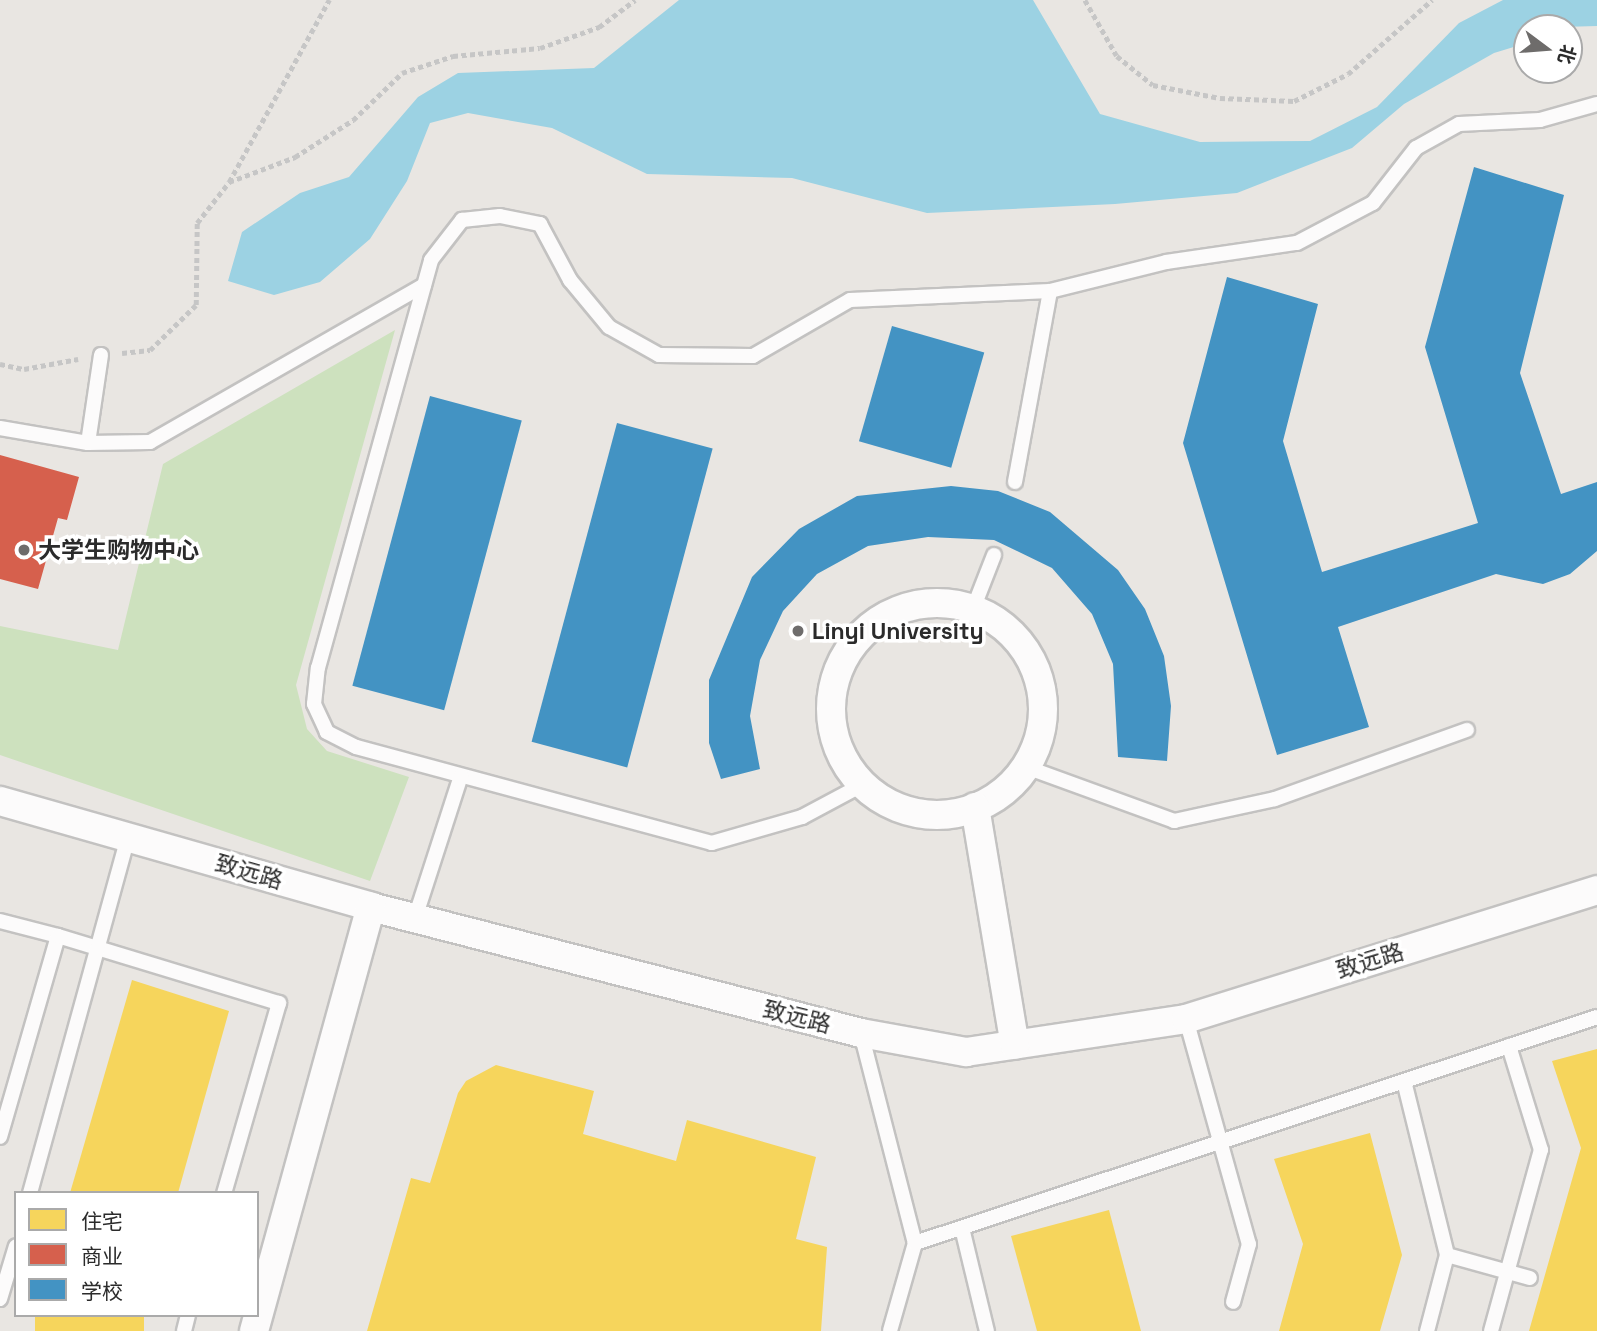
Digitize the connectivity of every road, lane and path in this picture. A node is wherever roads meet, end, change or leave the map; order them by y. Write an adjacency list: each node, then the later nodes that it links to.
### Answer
1 (329, 0): 6 (path)
2 (635, 0): 6 (path)
3 (1085, 0): 4 (path)
4 (1432, 0)
5 (1597, 104): 8 (lane)
6 (229, 182): 9 (path)
7 (425, 285): 8 (lane); 12 (lane); 18 (lane)
8 (1050, 291): 13 (lane)
9 (101, 355): 10 (path); 12 (lane)
10 (0, 363)
11 (0, 428): 12 (lane)
12 (88, 443)
13 (1015, 482)
14 (994, 555): 15 (lane)
15 (973, 609): 17 (street); 19 (street)
16 (1467, 730): 17 (lane)
17 (1026, 767): 21 (street)
18 (461, 776): 19 (lane); 25 (lane)
19 (862, 785): 21 (street)
20 (0, 801): 22 (street, 致远路)
21 (975, 807): 32 (street)
22 (128, 838): 24 (street, 致远路); 28 (lane)
23 (1597, 890): 30 (street, 致远路)
24 (371, 907): 25 (street, 致远路); 47 (street)
25 (415, 918): 31 (street, 致远路)
26 (0, 920): 27 (lane)
27 (58, 936): 28 (lane); 35 (lane)
28 (98, 949): 37 (lane); 38 (lane)
29 (1597, 1017): 33 (lane)
30 (1186, 1019): 32 (street, 致远路); 36 (lane)
31 (861, 1033): 32 (street, 致远路); 40 (lane)
32 (1015, 1045)
33 (1508, 1046): 34 (lane); 43 (lane)
34 (1404, 1081): 36 (lane); 42 (lane)
35 (0, 1137)
36 (1221, 1142): 39 (lane); 46 (lane)
37 (31, 1191)
38 (225, 1191)
39 (962, 1228): 40 (lane); 49 (lane)
40 (915, 1243): 48 (lane)
41 (11, 1252): 45 (lane)
42 (1447, 1255): 43 (lane); 50 (lane)
43 (1507, 1271): 44 (lane); 51 (lane)
44 (1530, 1278)
45 (0, 1299)
46 (1233, 1302)
47 (259, 1313)
48 (890, 1331)
49 (987, 1331)
50 (1427, 1331)
51 (1491, 1331)

